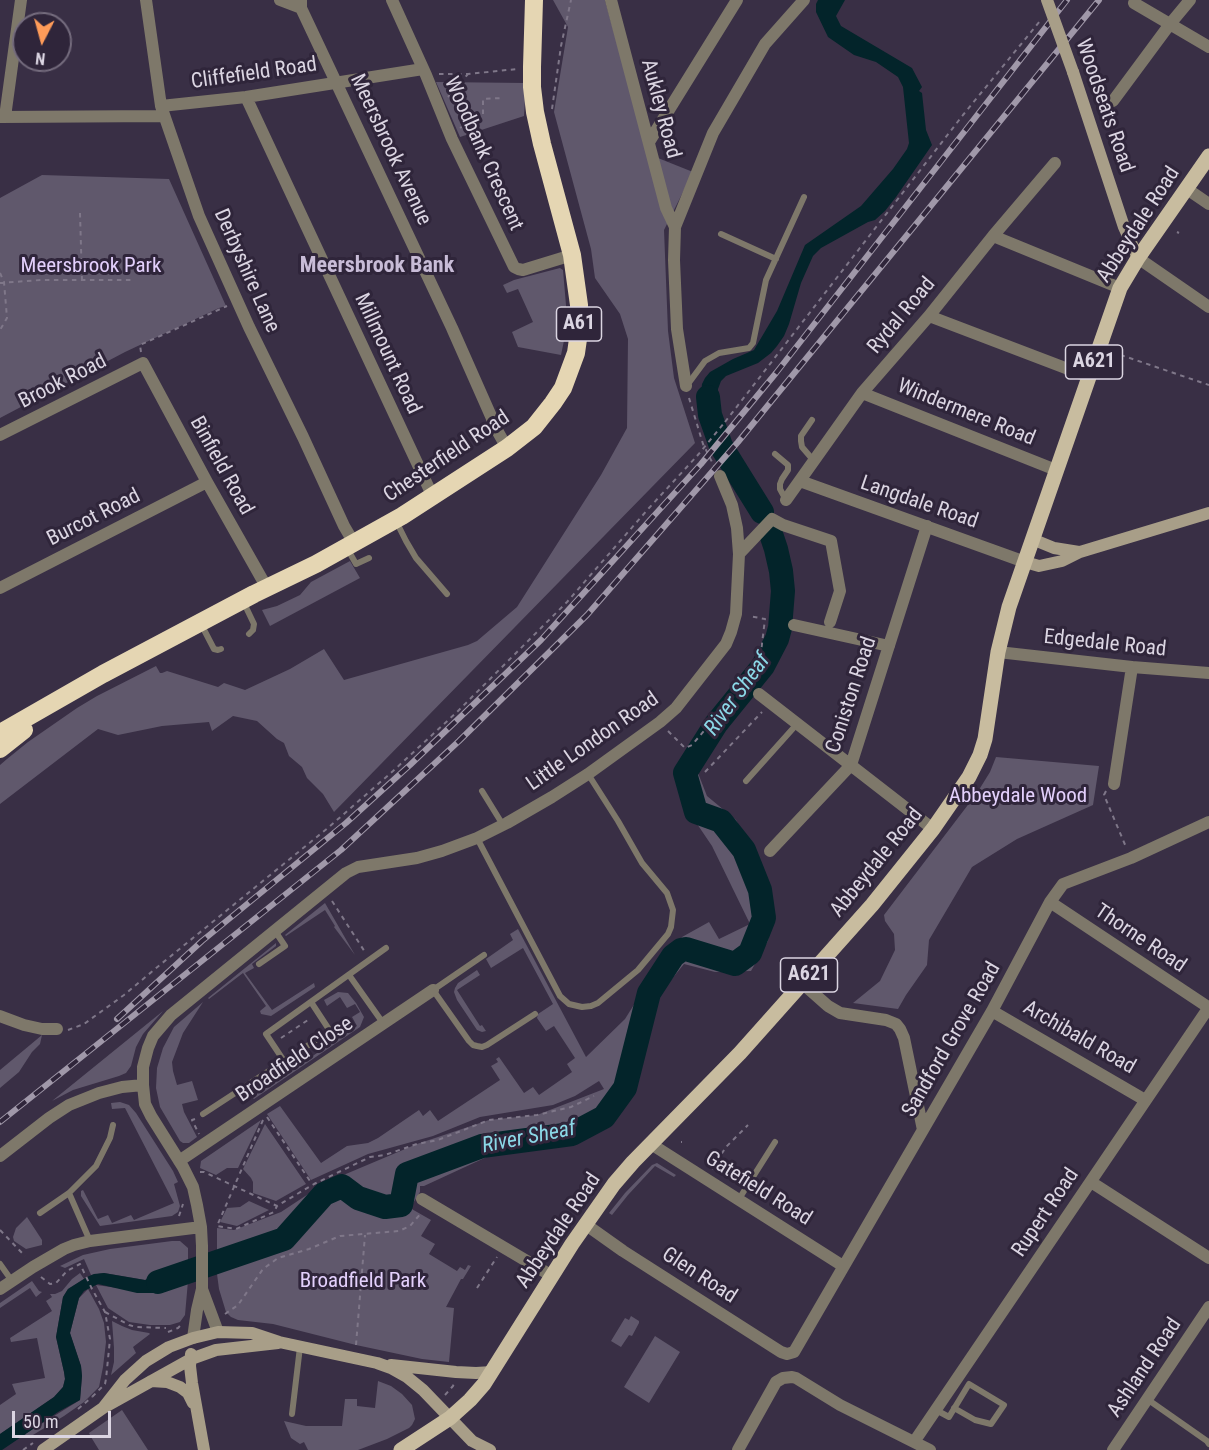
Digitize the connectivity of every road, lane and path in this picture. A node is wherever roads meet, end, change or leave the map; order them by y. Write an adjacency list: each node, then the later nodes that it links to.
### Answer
1 (21, 0): 27 (street)
2 (146, 0): 26 (street, Derbyshire Lane)
3 (280, 0): 13 (street)
4 (392, 0): 17 (street, Woodbank Crescent)
5 (534, 0): 28 (highway, Chesterfield Road / A61)
6 (571, 0): 28 (path)
7 (611, 0): 30 (street, Aukley Road)
8 (737, 0): 30 (street)
9 (804, 0): 37 (street)
10 (1047, 0): 41 (street, Woodseats Road, bridge)
11 (1190, 0): 15 (street)
12 (1134, 3): 15 (street)
13 (301, 4): 21 (street, Meersbrook Avenue)
14 (1043, 18): 129 (path, bridge)
15 (1170, 24): 16 (street); 24 (street)
16 (1209, 48)
17 (423, 69): 21 (street, Cliffefield Road); 25 (street, Woodbank Crescent)
18 (519, 69): 20 (path)
19 (436, 74): 20 (path)
20 (468, 74): 25 (path)
21 (336, 81): 22 (street, Cliffefield Road); 61 (street, Meersbrook Avenue)
22 (246, 97): 26 (street, Cliffefield Road); 68 (street, Millmount Road)
23 (502, 98): 29 (path)
24 (1113, 101)
25 (440, 110): 29 (street, Woodbank Crescent)
26 (162, 111): 27 (street, Cliffefield Road); 49 (street, Derbyshire Lane)
27 (2, 117)
28 (538, 130): 40 (highway, Chesterfield Road / A61)
29 (450, 134): 40 (street, Woodbank Crescent)
30 (649, 142): 37 (street, Aukley Road)
31 (1209, 156): 33 (main road, Abbeydale Road / A621)
32 (1055, 163): 39 (street, Rydal Road)
33 (1186, 189): 35 (street); 41 (main road, Abbeydale Road / A621)
34 (804, 197): 42 (lane)
35 (1209, 204)
36 (80, 213): 45 (path)
37 (675, 227): 57 (street)
38 (721, 234): 42 (lane)
39 (993, 236): 48 (street); 51 (street, Rydal Road)
40 (572, 255): 61 (highway, Chesterfield Road / A61)
41 (1138, 258): 48 (main road, Abbeydale Road / A621); 50 (street)
42 (776, 259): 57 (lane)
43 (0, 273): 46 (path)
44 (132, 280): 45 (path)
45 (82, 281): 46 (path)
46 (4, 282): 47 (path); 52 (path)
47 (0, 283)
48 (1120, 288): 53 (main road, Abbeydale Road / A621)
49 (237, 302): 54 (path); 74 (street, Derbyshire Lane)
50 (1209, 307)
51 (929, 316): 55 (street); 58 (street, Rydal Road)
52 (0, 330)
53 (1100, 347): 55 (main road, Abbeydale Road / A621); 56 (path)
54 (143, 363): 60 (street, Brook Road); 67 (street, Binfield Road)
55 (1089, 377): 64 (main road, Abbeydale Road / A621)
56 (1209, 385)
57 (686, 387): 65 (path)
58 (862, 393): 63 (street, Rydal Road); 64 (street, Windermere Road)
59 (812, 420): 63 (lane)
60 (0, 435)
61 (507, 447): 68 (highway, Chesterfield Road / A61)
62 (776, 454): 69 (lane)
63 (814, 461): 66 (street, Rydal Road)
64 (1056, 470): 73 (main road, Abbeydale Road / A621)
65 (720, 476): 76 (street, Little London Road)
66 (800, 481): 69 (street, Rydal Road); 72 (street, Langdale Road)
67 (207, 482): 79 (street, Burcot Road); 80 (street, Binfield Road)
68 (433, 497): 71 (highway, Chesterfield Road / A61)
69 (786, 500)
70 (1209, 513): 75 (street)
71 (395, 520): 74 (highway, Chesterfield Road / A61); 81 (lane)
72 (927, 526): 78 (street, Langdale Road); 88 (street, Coniston Road)
73 (1032, 540): 75 (street); 78 (main road, Abbeydale Road / A621)
74 (350, 545): 77 (lane); 80 (highway, Chesterfield Road / A61)
75 (1080, 552): 78 (street)
76 (739, 554): 83 (street, Little London Road); 85 (street)
77 (369, 558)
78 (1024, 562): 90 (main road, Abbeydale Road / A621)
79 (0, 588)
80 (267, 588): 82 (highway, Chesterfield Road / A61)
81 (447, 594)
82 (243, 600): 84 (highway, Chesterfield Road / A61); 87 (lane)
83 (736, 614): 96 (street, Little London Road); 96 (path)
84 (200, 622): 89 (lane); 94 (highway, Chesterfield Road / A61)
85 (830, 622)
86 (794, 625): 88 (street)
87 (249, 634)
88 (889, 646): 100 (street, Coniston Road)
89 (220, 649)
90 (998, 652): 91 (street, Edgedale Road); 108 (main road, Abbeydale Road / A621)
91 (1132, 666): 92 (street, Edgedale Road); 104 (street)
92 (1209, 673)
93 (759, 694): 95 (street)
94 (57, 701): 98 (highway, Chesterfield Road / A61); 99 (highway, Chesterfield Road / A61)
95 (770, 703): 97 (street); 101 (path)
96 (660, 722): 102 (street, Little London Road)
97 (797, 723): 100 (street); 103 (lane)
98 (0, 733)
99 (0, 749)
100 (851, 765): 108 (street); 110 (street, Coniston Road)
101 (705, 772)
102 (588, 774): 107 (street, Little London Road); 109 (lane)
103 (746, 781)
104 (1114, 783): 111 (path)
105 (482, 791): 107 (lane)
106 (1209, 822): 111 (street, Sandford Grove Road)
107 (503, 825): 109 (street, Little London Road)
108 (933, 829): 120 (main road, Abbeydale Road / A621)
109 (477, 838): 112 (street, Little London Road)
110 (770, 851)
111 (1131, 858): 113 (street, Sandford Grove Road)
112 (325, 890): 114 (street, Little London Road); 117 (path)
113 (1050, 902): 123 (street, Thorne Road); 124 (street, Sandford Grove Road)
114 (274, 931): 118 (lane); 132 (street, Little London Road)
115 (386, 948): 117 (lane)
116 (484, 955): 121 (lane)
117 (369, 960): 119 (lane)
118 (260, 964)
119 (349, 975): 122 (lane); 128 (lane)
120 (802, 982): 138 (street); 141 (main road, Abbeydale Road / A621)
121 (433, 990): 126 (lane); 128 (street, Broadfield Close)
122 (311, 1002): 125 (lane); 130 (lane)
123 (1209, 1007): 134 (street, Rupert Road)
124 (992, 1011): 134 (street, Archibald Road); 138 (street, Sandford Grove Road)
125 (319, 1013): 130 (path); 131 (lane)
126 (535, 1014)
127 (0, 1016): 129 (street)
128 (384, 1024): 140 (street, Broadfield Close)
129 (57, 1029)
130 (273, 1044): 131 (lane)
131 (284, 1061): 135 (lane)
132 (143, 1085): 142 (street); 143 (street, Little London Road)
133 (594, 1096): 147 (path)
134 (1146, 1100): 146 (street, Rupert Road)
135 (203, 1114): 140 (path)
136 (113, 1125): 149 (lane)
137 (748, 1125): 145 (path)
138 (923, 1130): 162 (street, Sandford Grove Road)
139 (775, 1142): 150 (lane)
140 (204, 1144): 143 (street, Broadfield Close)
141 (651, 1144): 145 (street, Gatefield Road); 154 (main road, Abbeydale Road / A621)
142 (0, 1156)
143 (179, 1161): 144 (street, Little London Road)
144 (187, 1176): 148 (path); 155 (street, Little London Road)
145 (706, 1179): 150 (street, Gatefield Road)
146 (1091, 1182): 160 (street); 191 (street, Rupert Road)
147 (312, 1184): 148 (path); 152 (path)
148 (233, 1187): 152 (path); 152 (path)
149 (69, 1193): 153 (lane); 158 (lane)
150 (739, 1199): 162 (street, Gatefield Road)
151 (425, 1200): 157 (path); 159 (street)
152 (277, 1206)
153 (40, 1213)
154 (585, 1224): 164 (main road, Abbeydale Road / A621); 179 (street, Glen Road)
155 (201, 1227): 158 (street); 166 (street, Little London Road)
156 (0, 1230): 163 (path)
157 (365, 1234): 172 (path); 178 (path)
158 (90, 1241): 163 (street)
159 (503, 1247): 164 (street); 167 (path)
160 (1209, 1258)
161 (0, 1264): 165 (lane)
162 (843, 1266): 179 (street, Sandford Grove Road)
163 (33, 1267): 165 (street); 170 (path)
164 (552, 1276): 184 (main road, Abbeydale Road / A621)
165 (12, 1281): 168 (street)
166 (201, 1286): 171 (street); 172 (street)
167 (477, 1288)
168 (0, 1289)
169 (1209, 1307): 186 (street, Ashland Road)
170 (105, 1312): 173 (path); 189 (path)
171 (195, 1317): 174 (path); 175 (street)
172 (216, 1326): 175 (street); 176 (street); 180 (street)
173 (166, 1328)
174 (168, 1332)
175 (193, 1338): 181 (street); 189 (street)
176 (279, 1342): 177 (street); 180 (street)
177 (300, 1347): 182 (street); 192 (lane)
178 (356, 1349)
179 (794, 1352)
180 (204, 1353): 181 (street)
181 (191, 1359): 185 (street); 188 (street)
182 (377, 1363): 183 (street); 187 (street)
183 (456, 1372): 184 (street); 187 (path)
184 (492, 1372): 193 (main road, Abbeydale Road / A621)
185 (149, 1382): 188 (street); 189 (street)
186 (1147, 1399): 195 (lane); 202 (street, Ashland Road)
187 (436, 1403): 193 (street)
188 (195, 1407): 197 (street)
189 (103, 1408): 196 (street)
190 (954, 1408): 190 (lane); 191 (lane)
191 (936, 1409): 194 (street, Rupert Road)
192 (292, 1414)
193 (450, 1418): 198 (main road, Abbeydale Road / A621); 199 (street)
194 (914, 1442): 200 (street); 201 (street)
195 (1209, 1444)
196 (44, 1450)
197 (204, 1450)
198 (401, 1450)
199 (490, 1450)
200 (738, 1450)
201 (930, 1450)
202 (1113, 1450)

